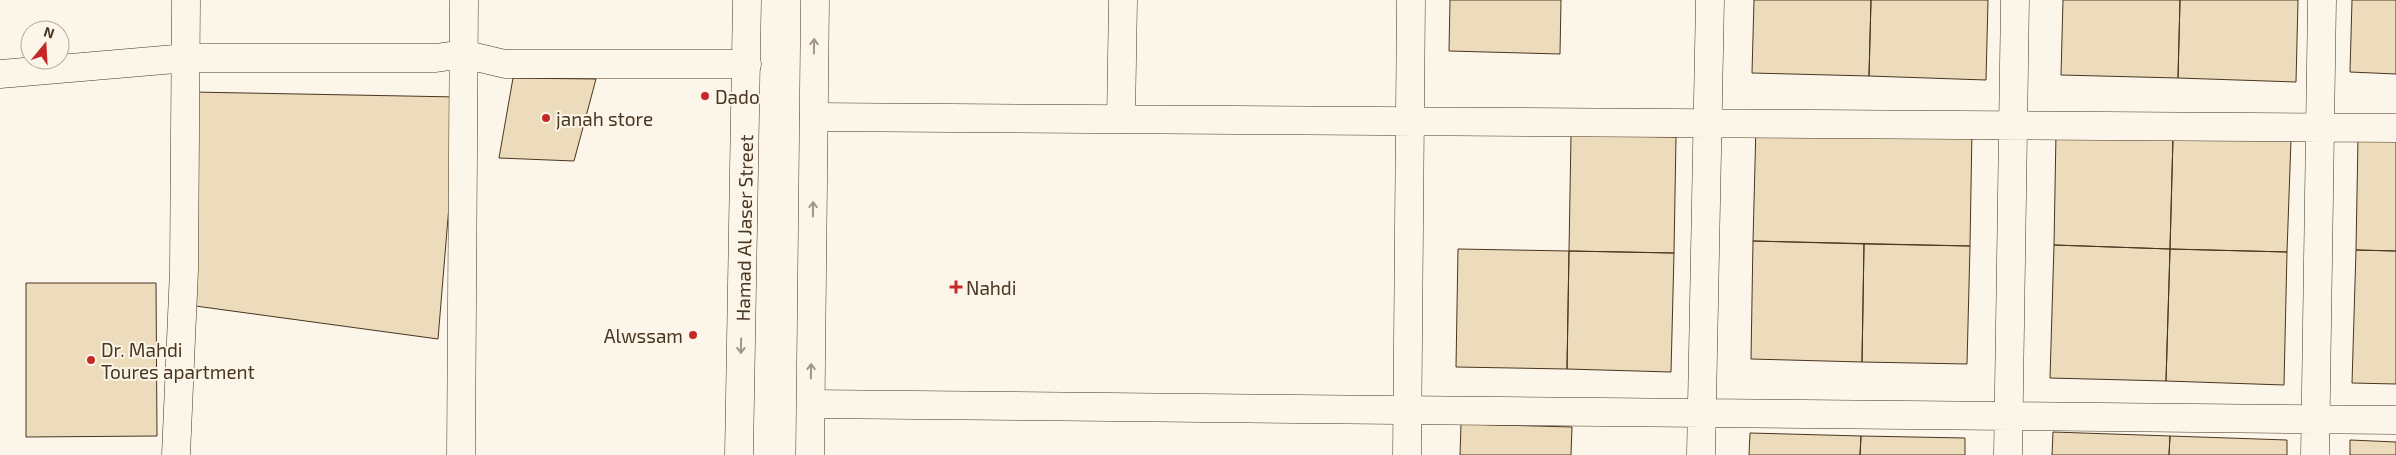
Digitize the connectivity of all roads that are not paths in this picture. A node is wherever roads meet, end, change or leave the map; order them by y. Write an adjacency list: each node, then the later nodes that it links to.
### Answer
1 (186, 0): 11 (street)
2 (464, 0): 10 (street)
3 (747, 0): 12 (street, Hamad Al Jaser Street)
4 (815, 0): 14 (street, one-way to 4)
5 (1123, 0): 15 (street)
6 (1410, 0): 16 (street)
7 (1710, 0): 17 (street)
8 (2015, 0): 18 (street)
9 (2322, 0): 19 (street)
10 (464, 54): 11 (street); 12 (street); 28 (street)
11 (187, 58): 13 (street); 27 (street)
12 (747, 64): 29 (street, Hamad Al Jaser Street, one-way to 29)
13 (0, 74)
14 (814, 117): 15 (street); 21 (street, one-way to 14)
15 (1121, 119): 16 (street)
16 (1410, 121): 17 (street); 22 (street)
17 (1707, 123): 18 (street); 23 (street)
18 (2013, 125): 19 (street); 24 (street)
19 (2320, 127): 20 (street); 25 (street)
20 (2396, 128)
21 (811, 404): 22 (street); 30 (street)
22 (1407, 410): 23 (street); 31 (street)
23 (1702, 413): 24 (street); 32 (street)
24 (2008, 416): 25 (street); 33 (street)
25 (2316, 419): 26 (street); 34 (street)
26 (2396, 420)
27 (176, 455)
28 (461, 455)
29 (738, 455)
30 (810, 455)
31 (1407, 455)
32 (1701, 455)
33 (2008, 455)
34 (2316, 455)

